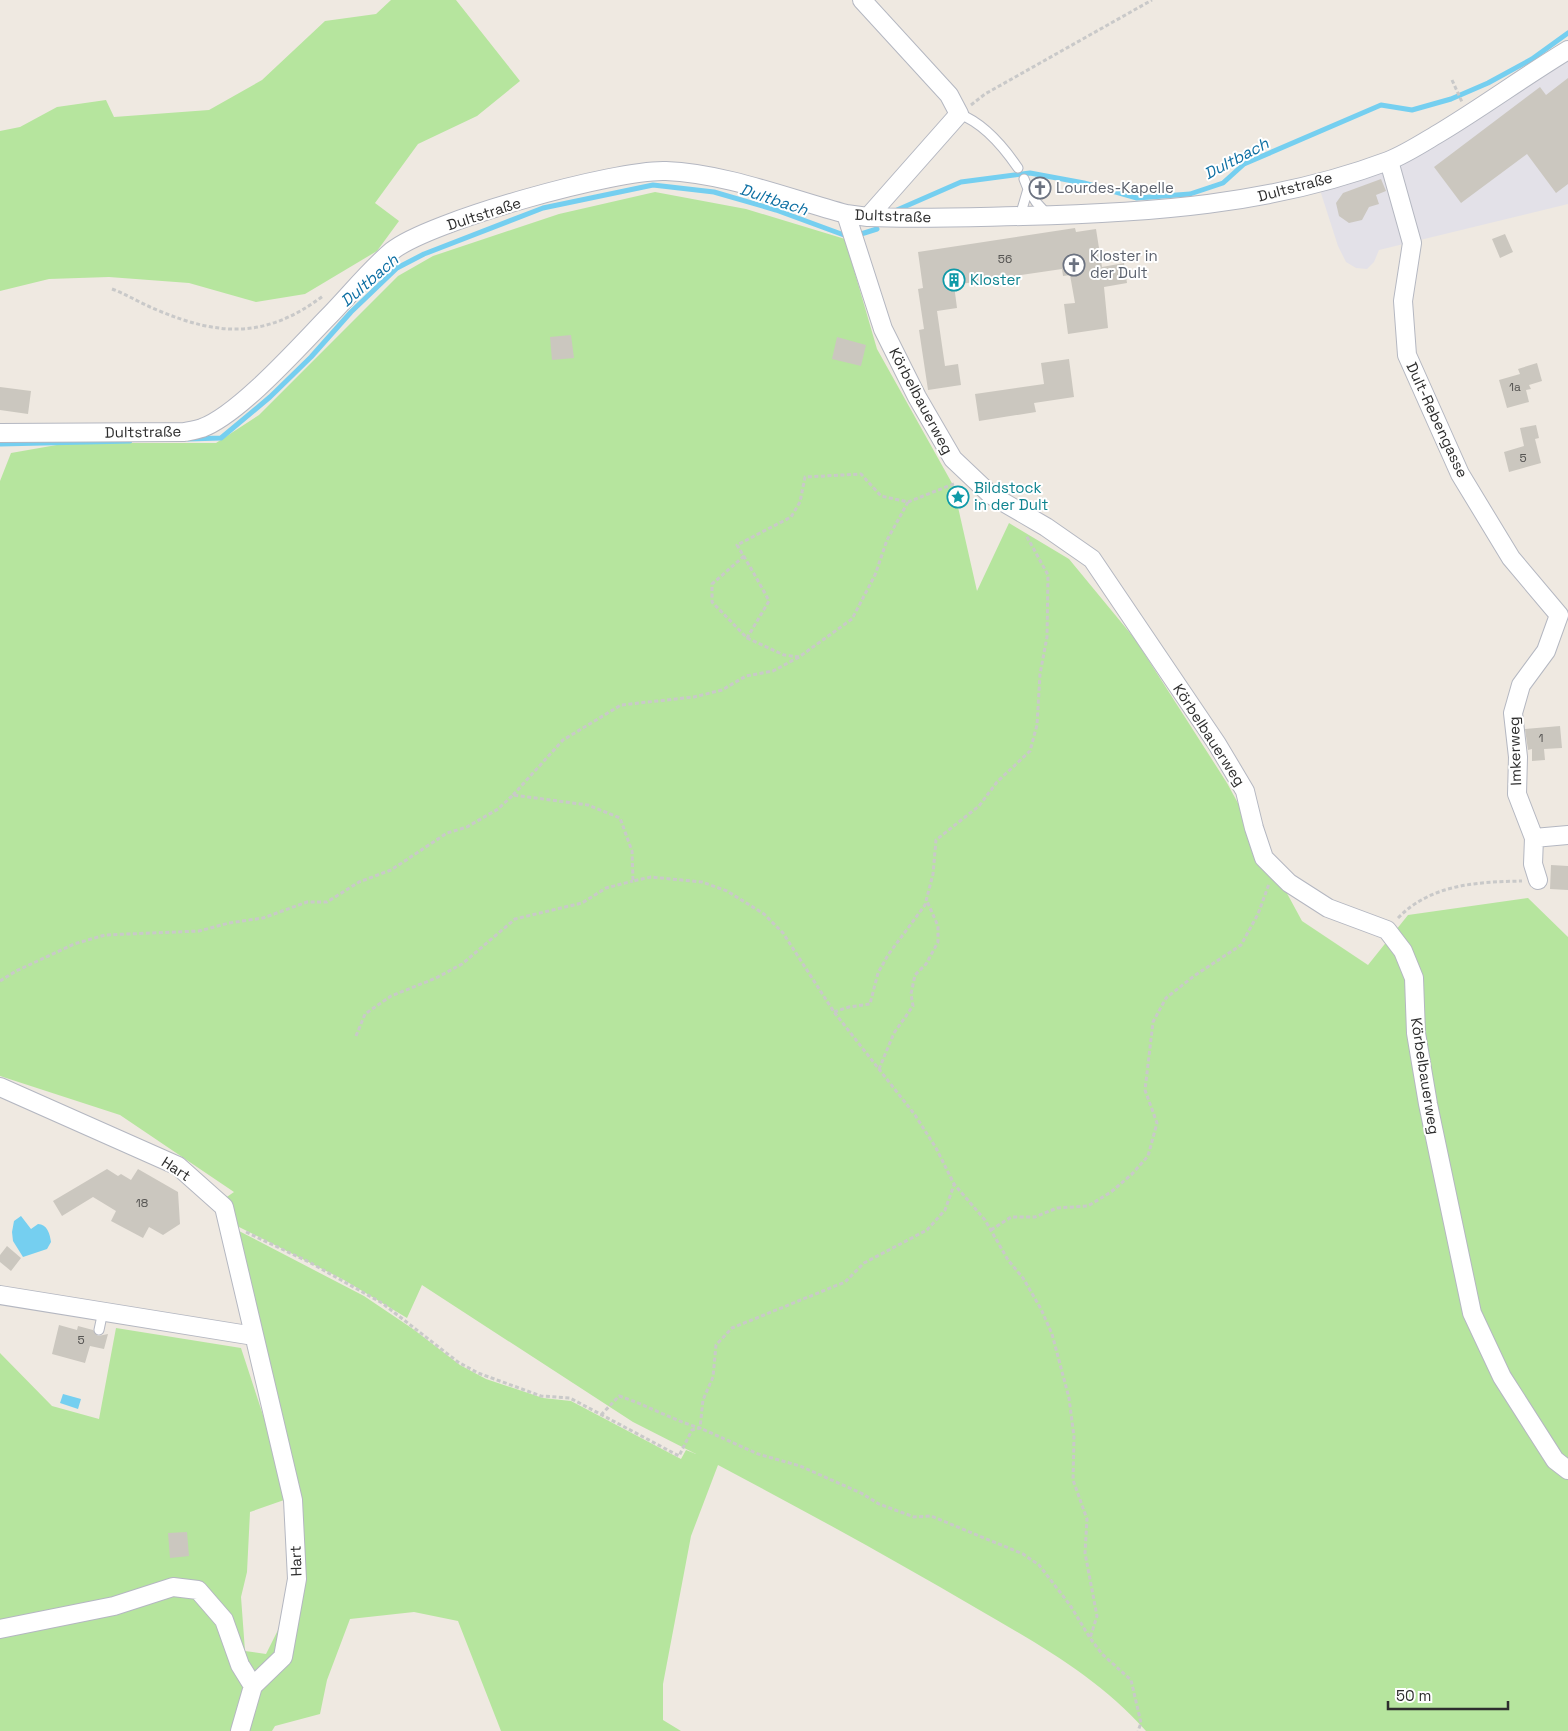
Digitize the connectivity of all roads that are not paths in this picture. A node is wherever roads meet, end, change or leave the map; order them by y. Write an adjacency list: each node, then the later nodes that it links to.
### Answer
1 (862, 0): 3 (street)
2 (1568, 50): 4 (street, Dultstraße)
3 (959, 114): 5 (lane); 11 (street)
4 (1389, 161): 9 (street, Dultstraße); 13 (street, Dult-Rebengasse)
5 (1018, 168)
6 (1024, 179): 7 (lane)
7 (1028, 189): 9 (lane); 10 (lane)
8 (846, 214): 11 (street, Dultstraße); 12 (street, Dultstraße); 22 (street, Körbelbauerweg)
9 (1048, 215): 10 (street, Dultstraße)
10 (1020, 216): 11 (street, Dultstraße)
11 (868, 217)
12 (0, 433)
13 (1564, 615): 15 (street, Imkerweg)
14 (1568, 835): 15 (street)
15 (1534, 838): 16 (street, Imkerweg)
16 (1538, 880)
17 (0, 1087): 21 (street, Hart)
18 (0, 1296): 19 (street)
19 (103, 1311): 20 (lane); 21 (street)
20 (99, 1330)
21 (254, 1336): 24 (street, Hart)
22 (1568, 1470)
23 (0, 1629): 24 (street)
24 (253, 1686): 25 (street, Hart)
25 (240, 1731)

